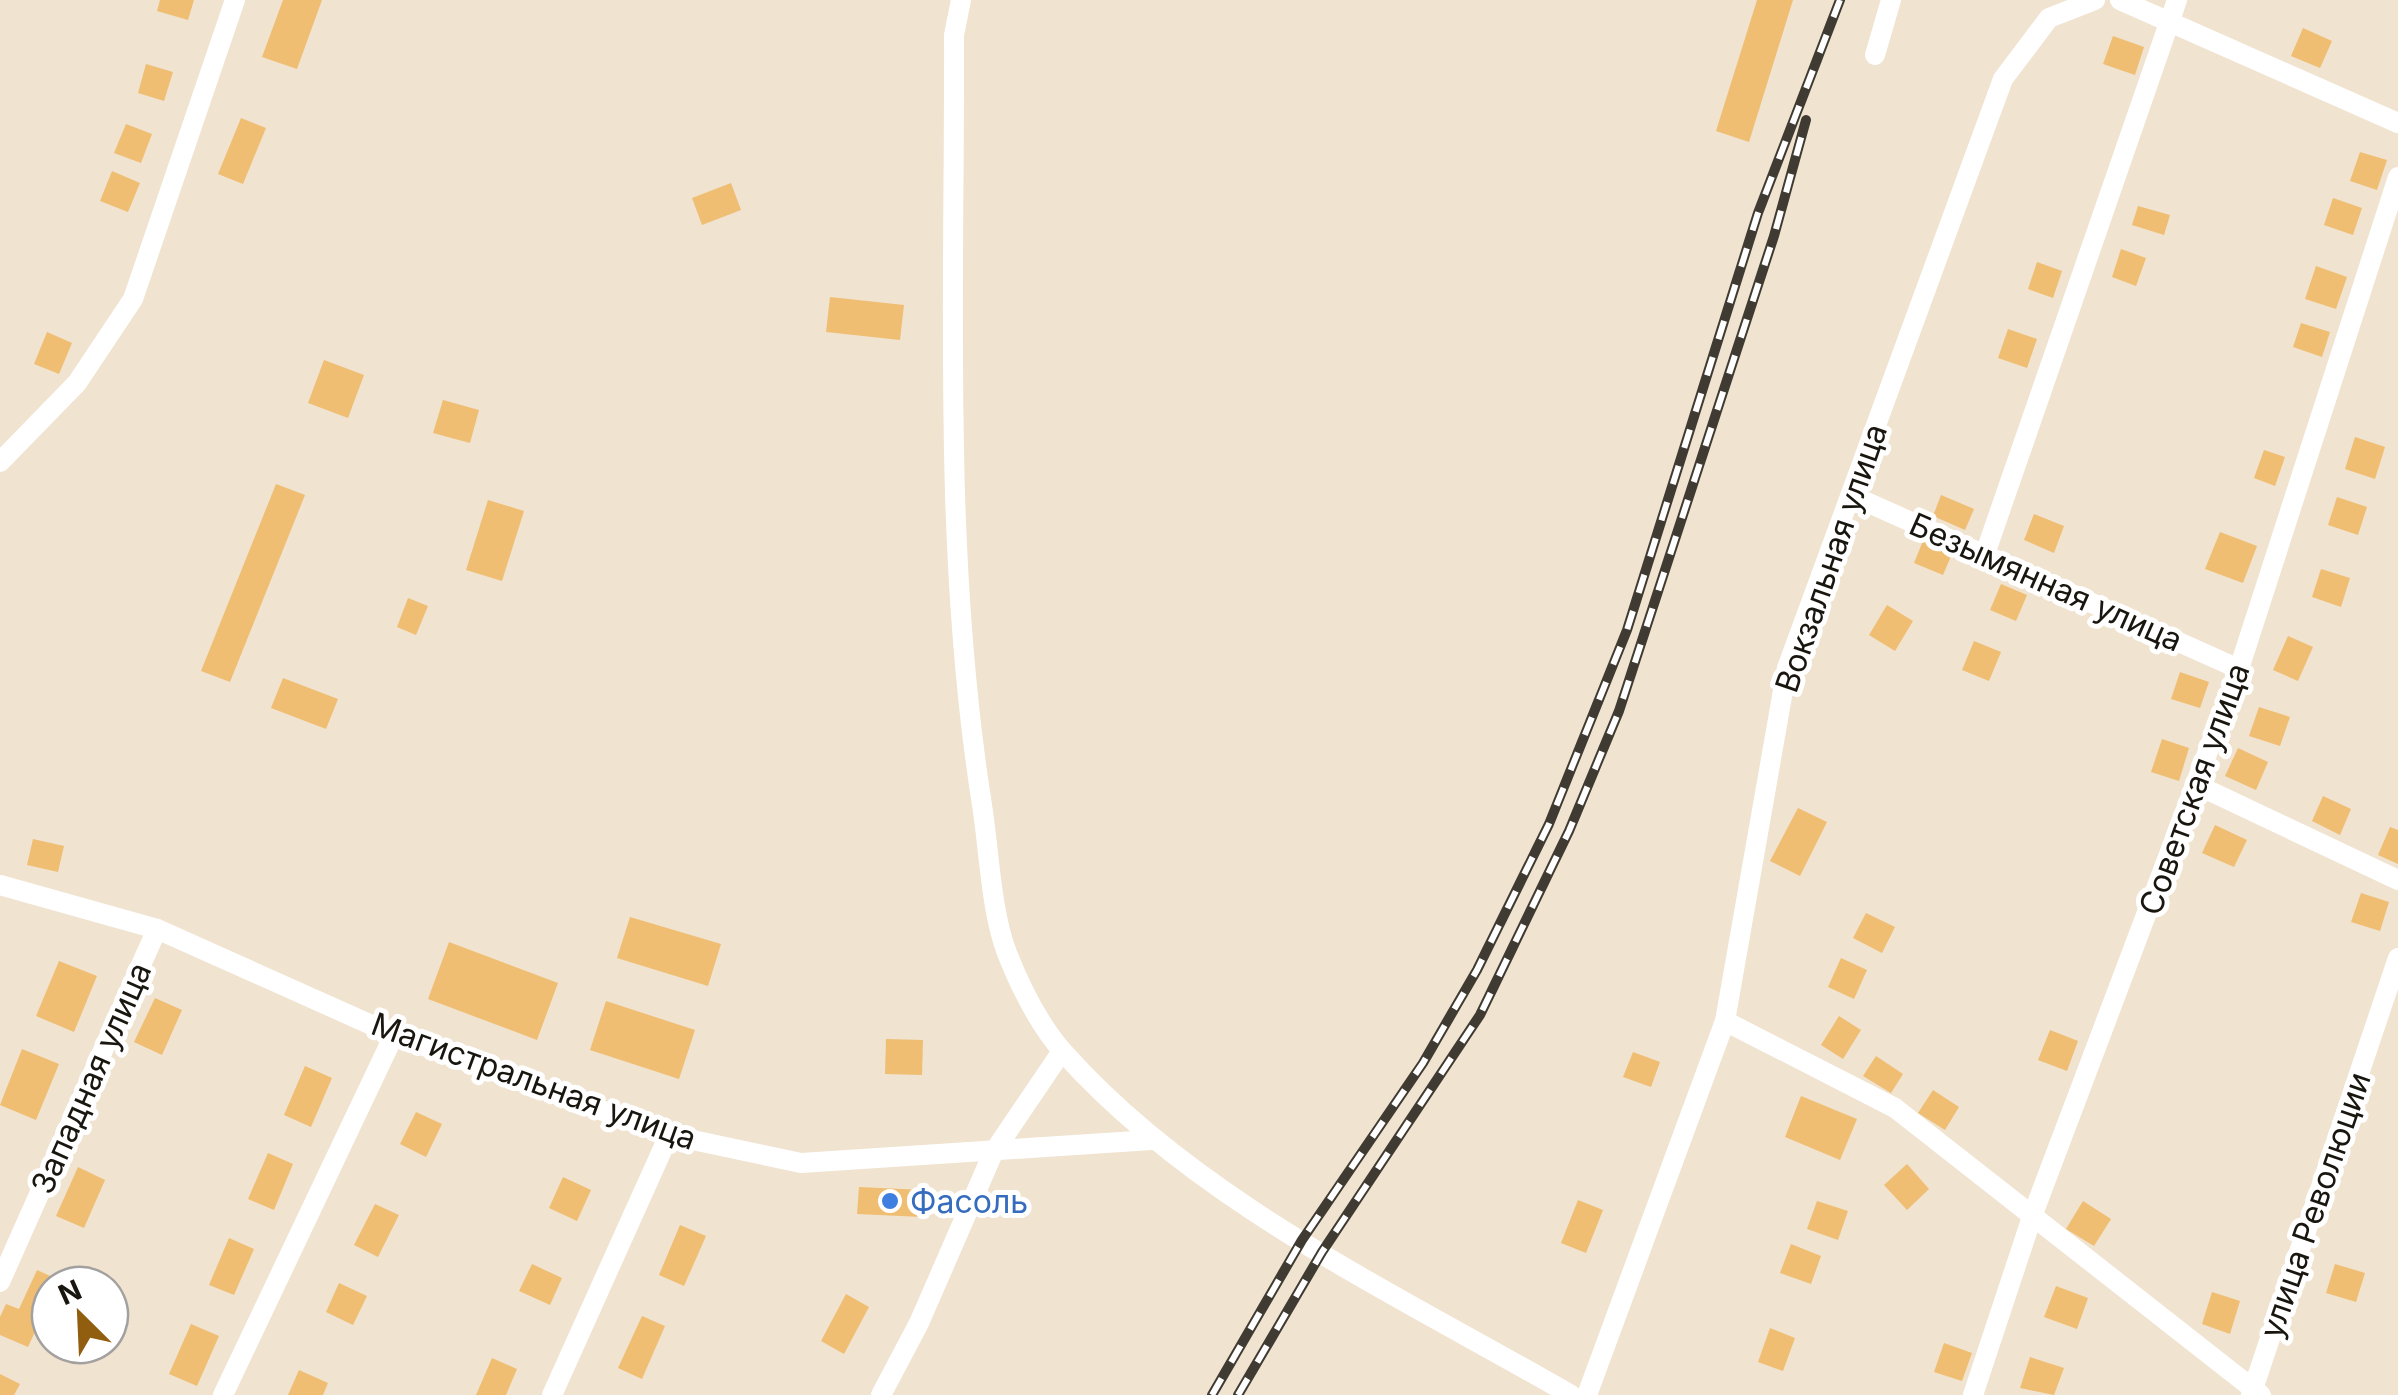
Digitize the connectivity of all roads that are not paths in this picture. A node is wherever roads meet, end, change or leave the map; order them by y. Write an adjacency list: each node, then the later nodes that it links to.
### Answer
1 (234, 0): 11 (street)
2 (961, 0): 22 (street)
3 (1891, 0): 8 (street)
4 (2095, 0): 12 (street, Вокзальная улица)
5 (2120, 0): 7 (street)
6 (2176, 0): 7 (street)
7 (2169, 21): 9 (street); 13 (street)
8 (1875, 56)
9 (2398, 122)
10 (2398, 178): 14 (street, Советская улица)
11 (0, 462)
12 (1852, 495): 13 (street, Безымянная улица); 20 (street, Вокзальная улица)
13 (1985, 554): 14 (street, Безымянная улица)
14 (2240, 669): 15 (street, Советская улица)
15 (2197, 785): 16 (street); 26 (street, Советская улица)
16 (2398, 880)
17 (0, 886): 18 (street, Магистральная улица)
18 (158, 928): 21 (street, Магистральная улица); 27 (street, Западная улица)
19 (2398, 958): 28 (street, улица Революции)
20 (1725, 1021): 26 (street); 33 (street, Вокзальная улица)
21 (394, 1035): 23 (street, Магистральная улица); 29 (street)
22 (1062, 1051): 24 (street); 25 (street)
23 (669, 1135): 25 (street, Магистральная улица); 30 (street)
24 (1151, 1140): 25 (street, Магистральная улица); 32 (street)
25 (993, 1153): 31 (street)
26 (2033, 1214): 28 (street); 34 (street, Советская улица)
27 (0, 1282)
28 (2255, 1393)
29 (223, 1395)
30 (552, 1395)
31 (881, 1395)
32 (1571, 1395)
33 (1587, 1395)
34 (1973, 1395)

